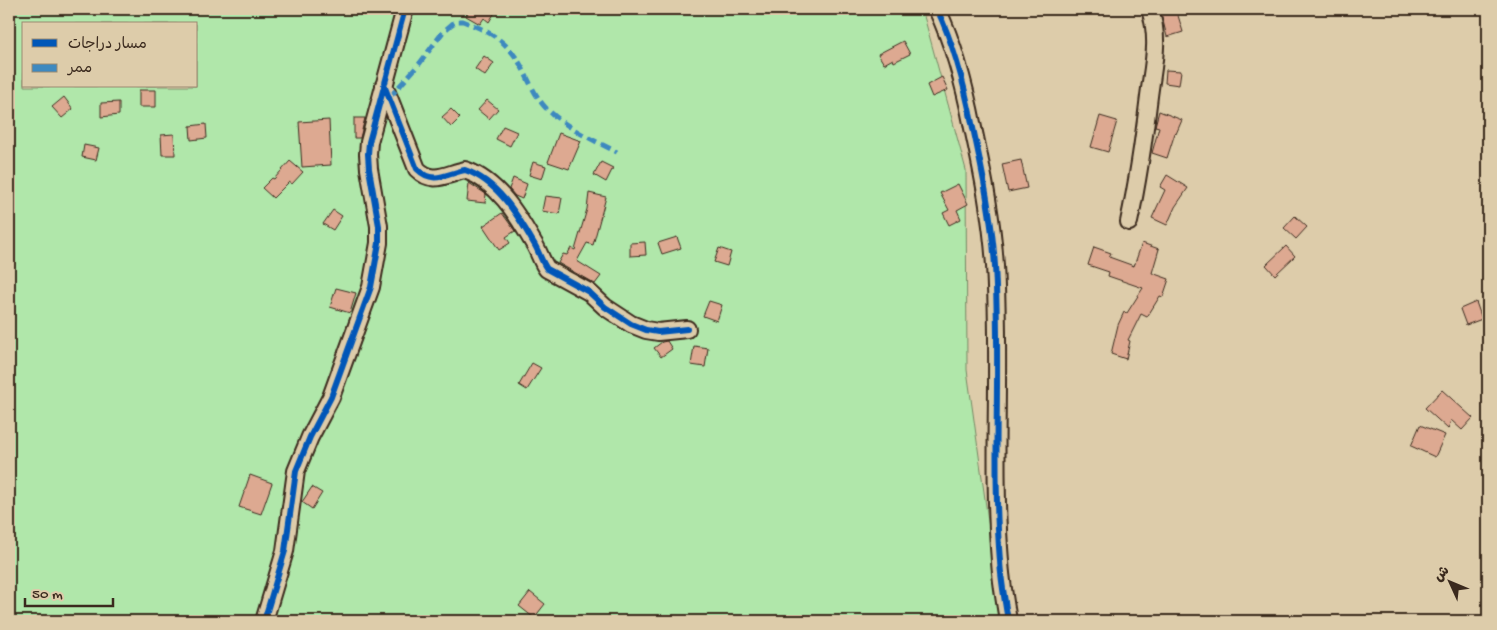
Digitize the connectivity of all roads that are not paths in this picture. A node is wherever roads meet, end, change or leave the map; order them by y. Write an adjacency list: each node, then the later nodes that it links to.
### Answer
1 (405, 9): 4 (street)
2 (937, 9): 8 (street)
3 (1150, 9): 5 (street)
4 (384, 85): 6 (street); 7 (street)
5 (1129, 222)
6 (687, 329)
7 (264, 621)
8 (1008, 621)

